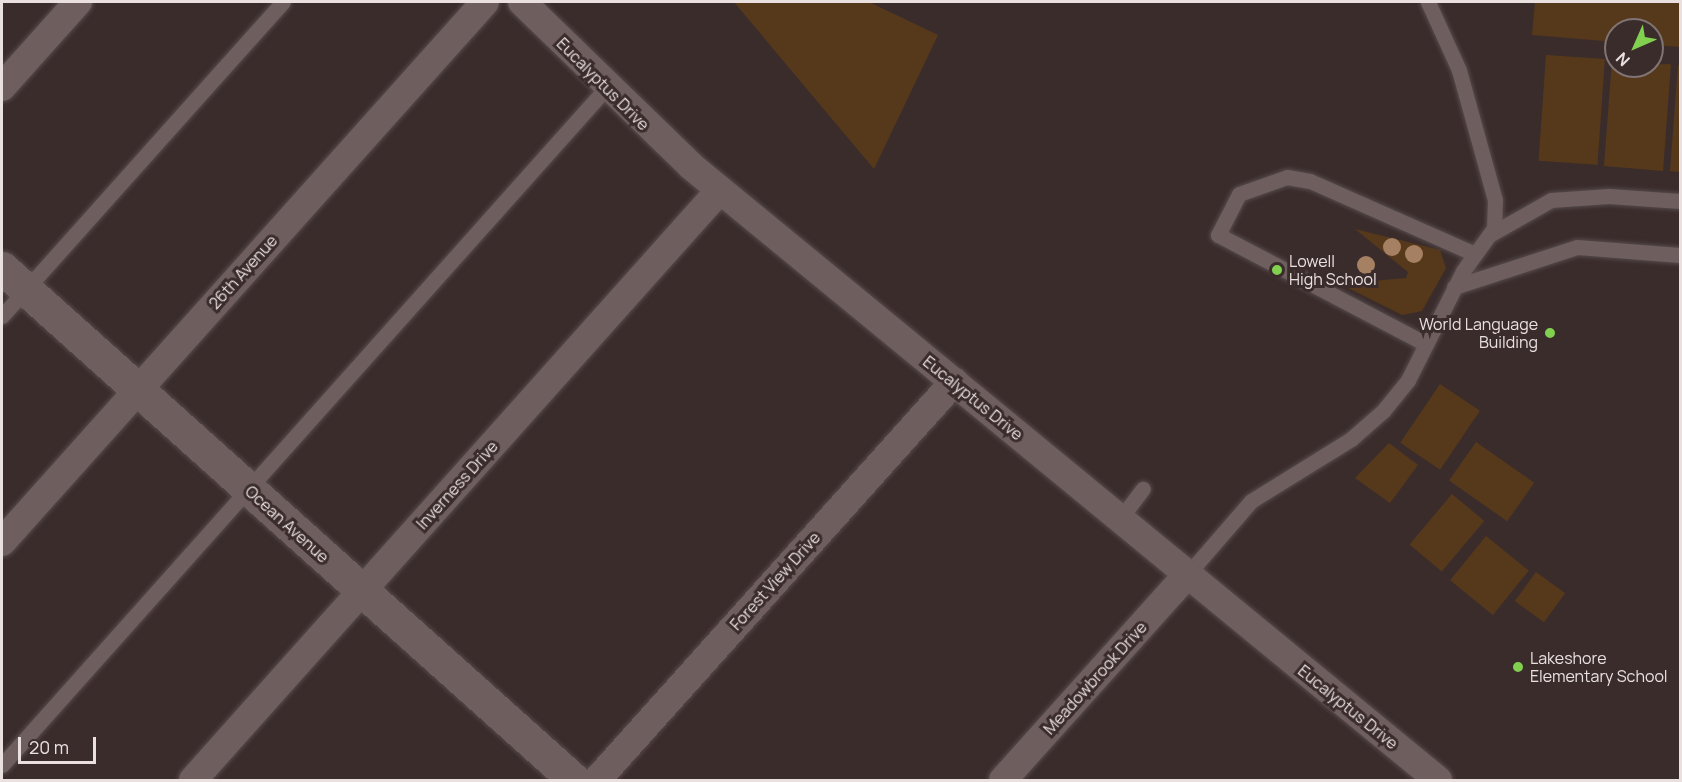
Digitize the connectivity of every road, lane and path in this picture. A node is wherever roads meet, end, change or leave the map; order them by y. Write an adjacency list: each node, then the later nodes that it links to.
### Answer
1 (78, 2): 6 (street)
2 (283, 2): 13 (lane)
3 (485, 2): 18 (street, 26th Avenue)
4 (522, 2): 7 (street, Eucalyptus Drive)
5 (1428, 2): 10 (lane)
6 (2, 87)
7 (606, 88): 8 (street, Eucalyptus Drive); 19 (lane)
8 (720, 190): 17 (street, Eucalyptus Drive); 24 (street, Inverness Drive)
9 (1680, 201): 10 (lane)
10 (1489, 236): 11 (lane)
11 (1475, 254): 14 (lane); 16 (lane)
12 (1680, 255): 14 (lane)
13 (13, 279): 15 (lane); 18 (street, Ocean Avenue)
14 (1454, 287): 16 (lane)
15 (2, 316)
16 (1426, 344): 23 (lane)
17 (954, 382): 21 (street, Eucalyptus Drive); 29 (street, Forest View Drive)
18 (137, 390): 19 (street, Ocean Avenue); 22 (street, 26th Avenue)
19 (248, 489): 24 (street, Ocean Avenue); 25 (lane)
20 (1143, 489): 21 (lane)
21 (1120, 519): 23 (street, Eucalyptus Drive)
22 (2, 542)
23 (1187, 574): 26 (street, Eucalyptus Drive); 30 (street, Meadowbrook Drive)
24 (362, 591): 27 (street, Inverness Drive); 28 (street, Ocean Avenue)
25 (2, 765)
26 (1422, 776)
27 (193, 780)
28 (573, 780)
29 (597, 780)
30 (1003, 780)

